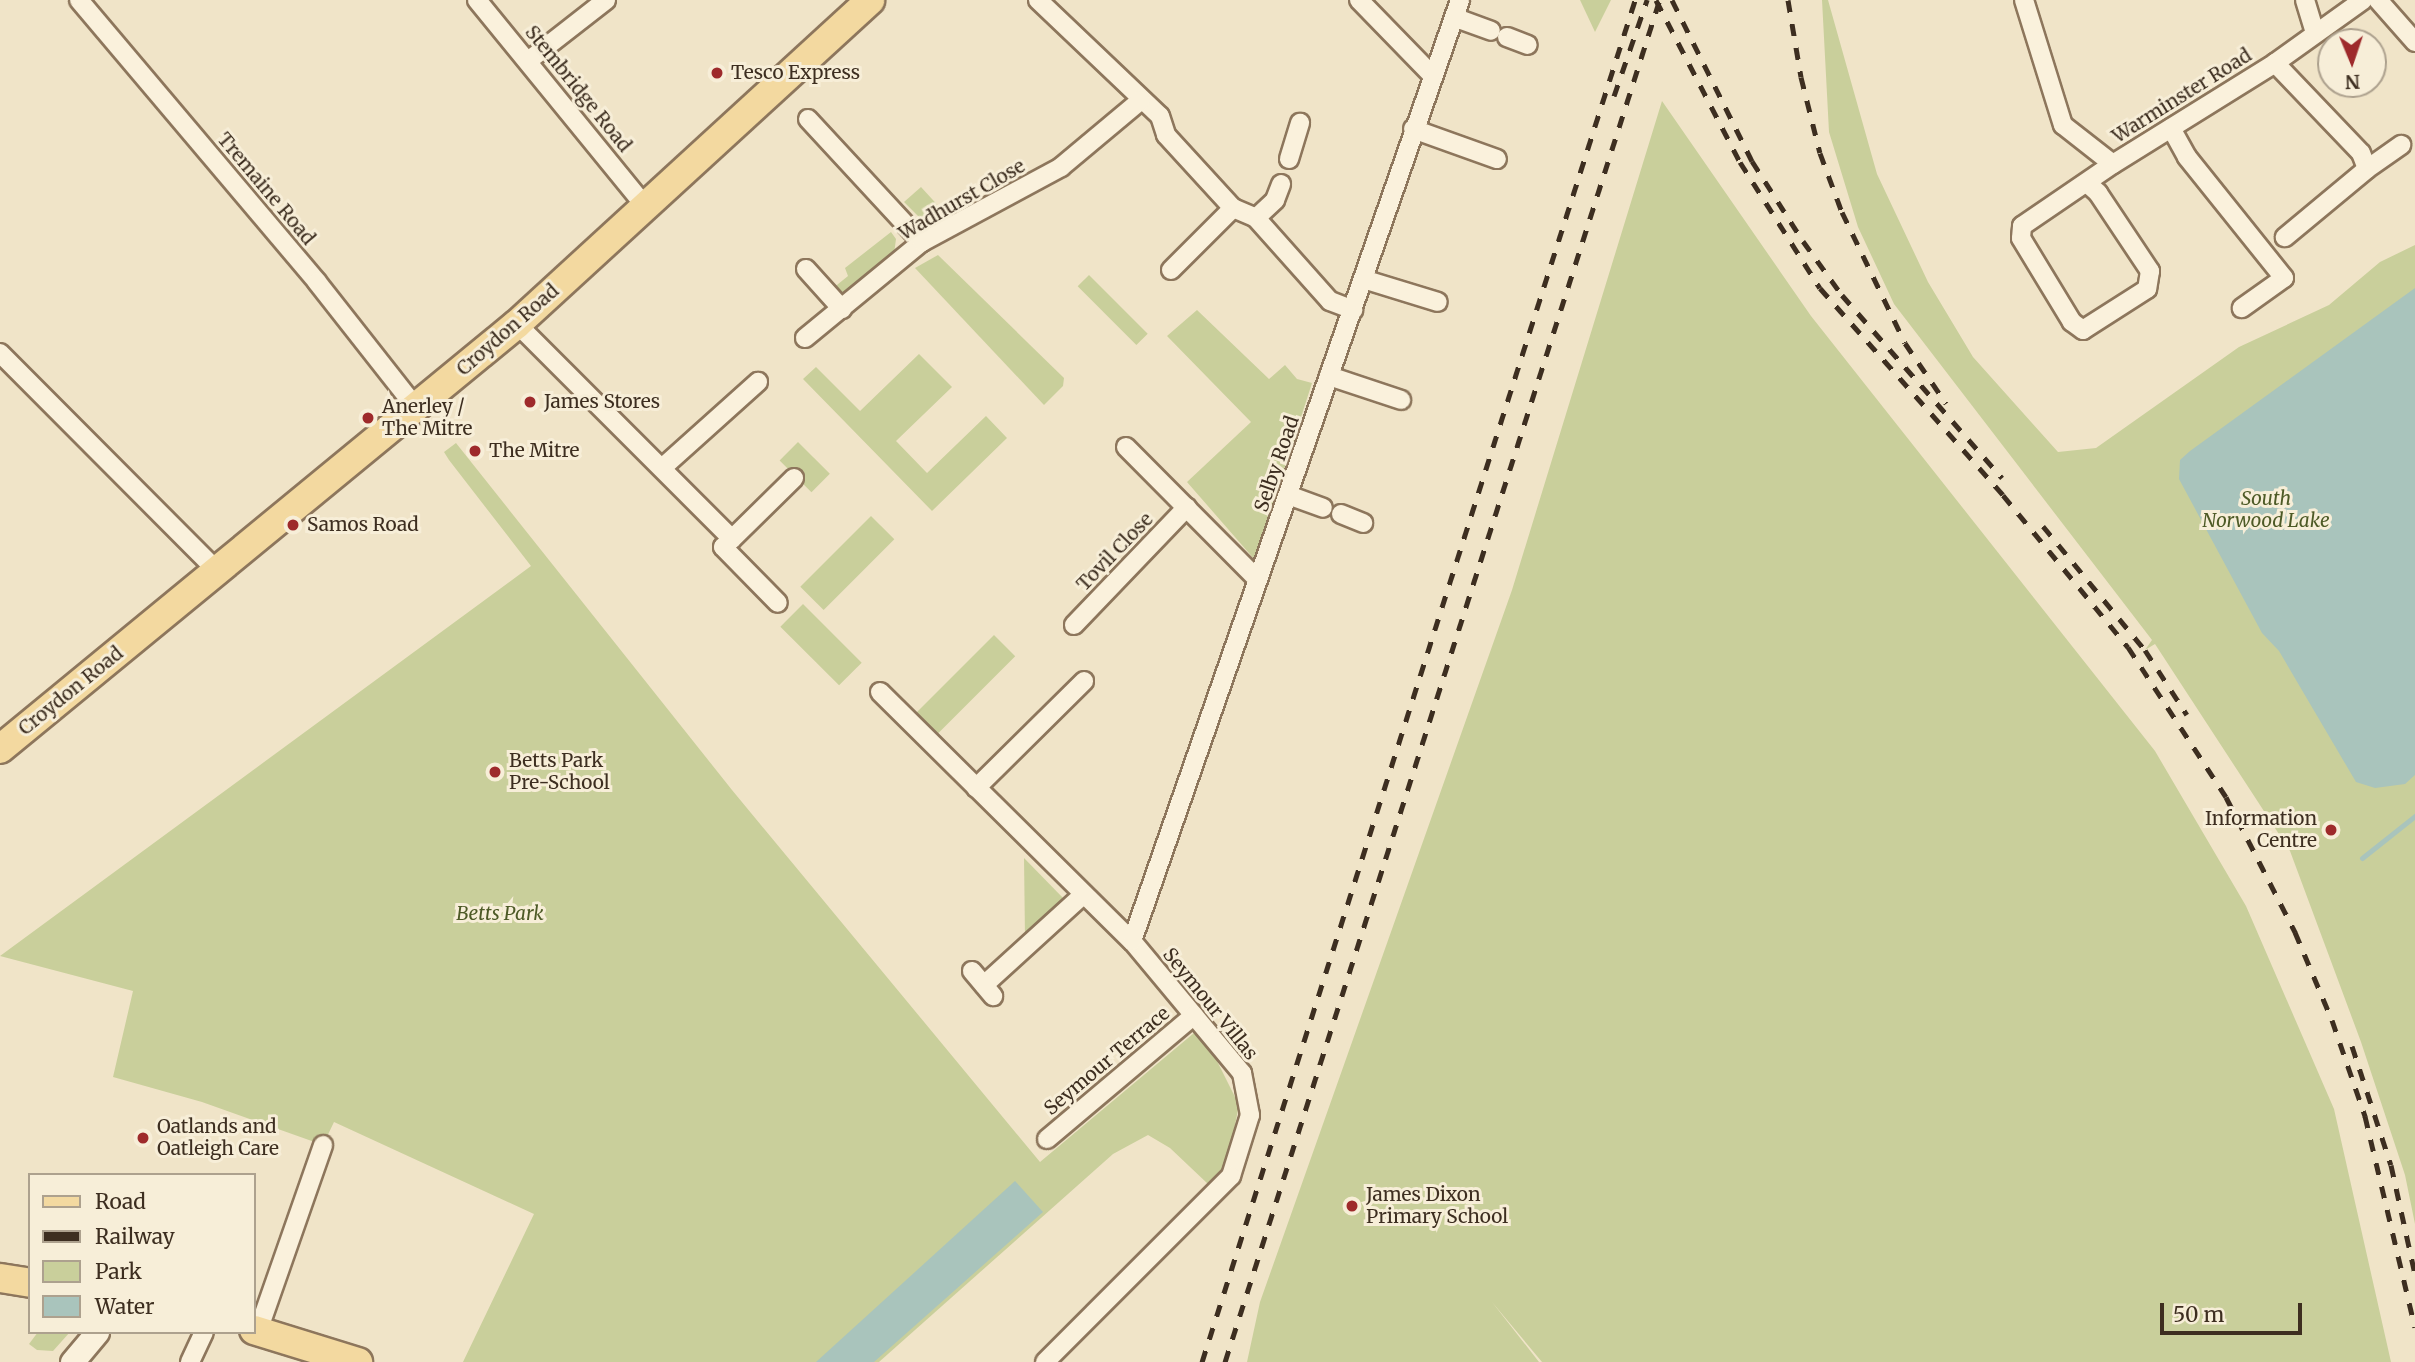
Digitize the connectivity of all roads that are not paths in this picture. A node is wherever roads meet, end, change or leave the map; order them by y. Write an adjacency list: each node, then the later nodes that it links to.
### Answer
1 (79, 0): 48 (street, Tremaine Road)
2 (477, 0): 15 (street, Stembridge Road)
3 (606, 0): 15 (street)
4 (870, 0): 30 (main road, Croydon Road)
5 (1038, 0): 18 (street)
6 (1359, 0): 17 (street)
7 (2024, 0): 26 (street, Warminster Road)
8 (2305, 0): 12 (street)
9 (2363, 0): 12 (street, Warminster Road)
10 (2378, 0): 13 (street)
11 (1458, 9): 14 (street); 17 (street, Selby Road)
12 (2315, 33): 16 (street, Warminster Road)
13 (2415, 42)
14 (1528, 45)
15 (528, 61): 30 (street, Stembridge Road)
16 (2275, 63): 21 (street, Warminster Road); 27 (street)
17 (1432, 75): 22 (street, Selby Road)
18 (1141, 100): 31 (street); 34 (street, Wadhurst Close)
19 (808, 119): 34 (street)
20 (1300, 123): 24 (street)
21 (2171, 128): 26 (street, Warminster Road); 39 (street)
22 (1413, 129): 25 (street); 37 (street, Selby Road)
23 (2400, 145): 27 (street)
24 (1289, 159)
25 (1497, 159)
26 (2113, 164): 28 (street)
27 (2367, 169): 33 (street)
28 (2087, 183): 28 (street)
29 (1281, 184): 32 (street)
30 (645, 206): 42 (main road, Croydon Road)
31 (1233, 208): 32 (street); 36 (street)
32 (1256, 218): 41 (street)
33 (2285, 237)
34 (922, 242): 40 (street, Wadhurst Close)
35 (806, 269): 40 (street)
36 (1171, 270)
37 (1363, 279): 38 (street); 41 (street, Selby Road)
38 (1438, 302)
39 (2242, 308)
40 (842, 309): 43 (street, Wadhurst Close)
41 (1353, 310): 45 (street, Selby Road)
42 (517, 324): 48 (main road, Croydon Road); 50 (street)
43 (805, 338)
44 (0, 353): 58 (street)
45 (1329, 376): 47 (street); 52 (street, Selby Road)
46 (758, 382): 50 (street)
47 (1401, 400)
48 (416, 408): 58 (main road, Croydon Road)
49 (1126, 447): 53 (street)
50 (662, 468): 57 (street)
51 (794, 478): 57 (street)
52 (1288, 495): 54 (street); 59 (street, Selby Road)
53 (1187, 507): 59 (street); 61 (street, Tovil Close)
54 (1323, 508)
55 (1341, 514): 56 (street)
56 (1363, 523)
57 (732, 539): 60 (street)
58 (217, 571): 64 (main road, Croydon Road)
59 (1258, 580): 67 (street, Selby Road)
60 (778, 603)
61 (1074, 625)
62 (1084, 681): 65 (street)
63 (880, 691): 65 (street, Seymour Villas)
64 (0, 749)
65 (976, 788): 66 (street, Seymour Villas)
66 (1084, 894): 67 (street, Seymour Villas); 68 (street)
67 (1132, 941): 69 (street, Seymour Villas)
68 (972, 971)
69 (1194, 1015): 70 (street, Seymour Terrace); 80 (street, Seymour Villas)
70 (1047, 1139)
71 (323, 1145): 74 (street)
72 (0, 1278): 73 (main road)
73 (28, 1283)
74 (256, 1331): 79 (main road)
75 (95, 1334): 77 (street)
76 (203, 1334): 78 (street)
77 (72, 1362)
78 (190, 1362)
79 (358, 1362)
80 (1045, 1362)

